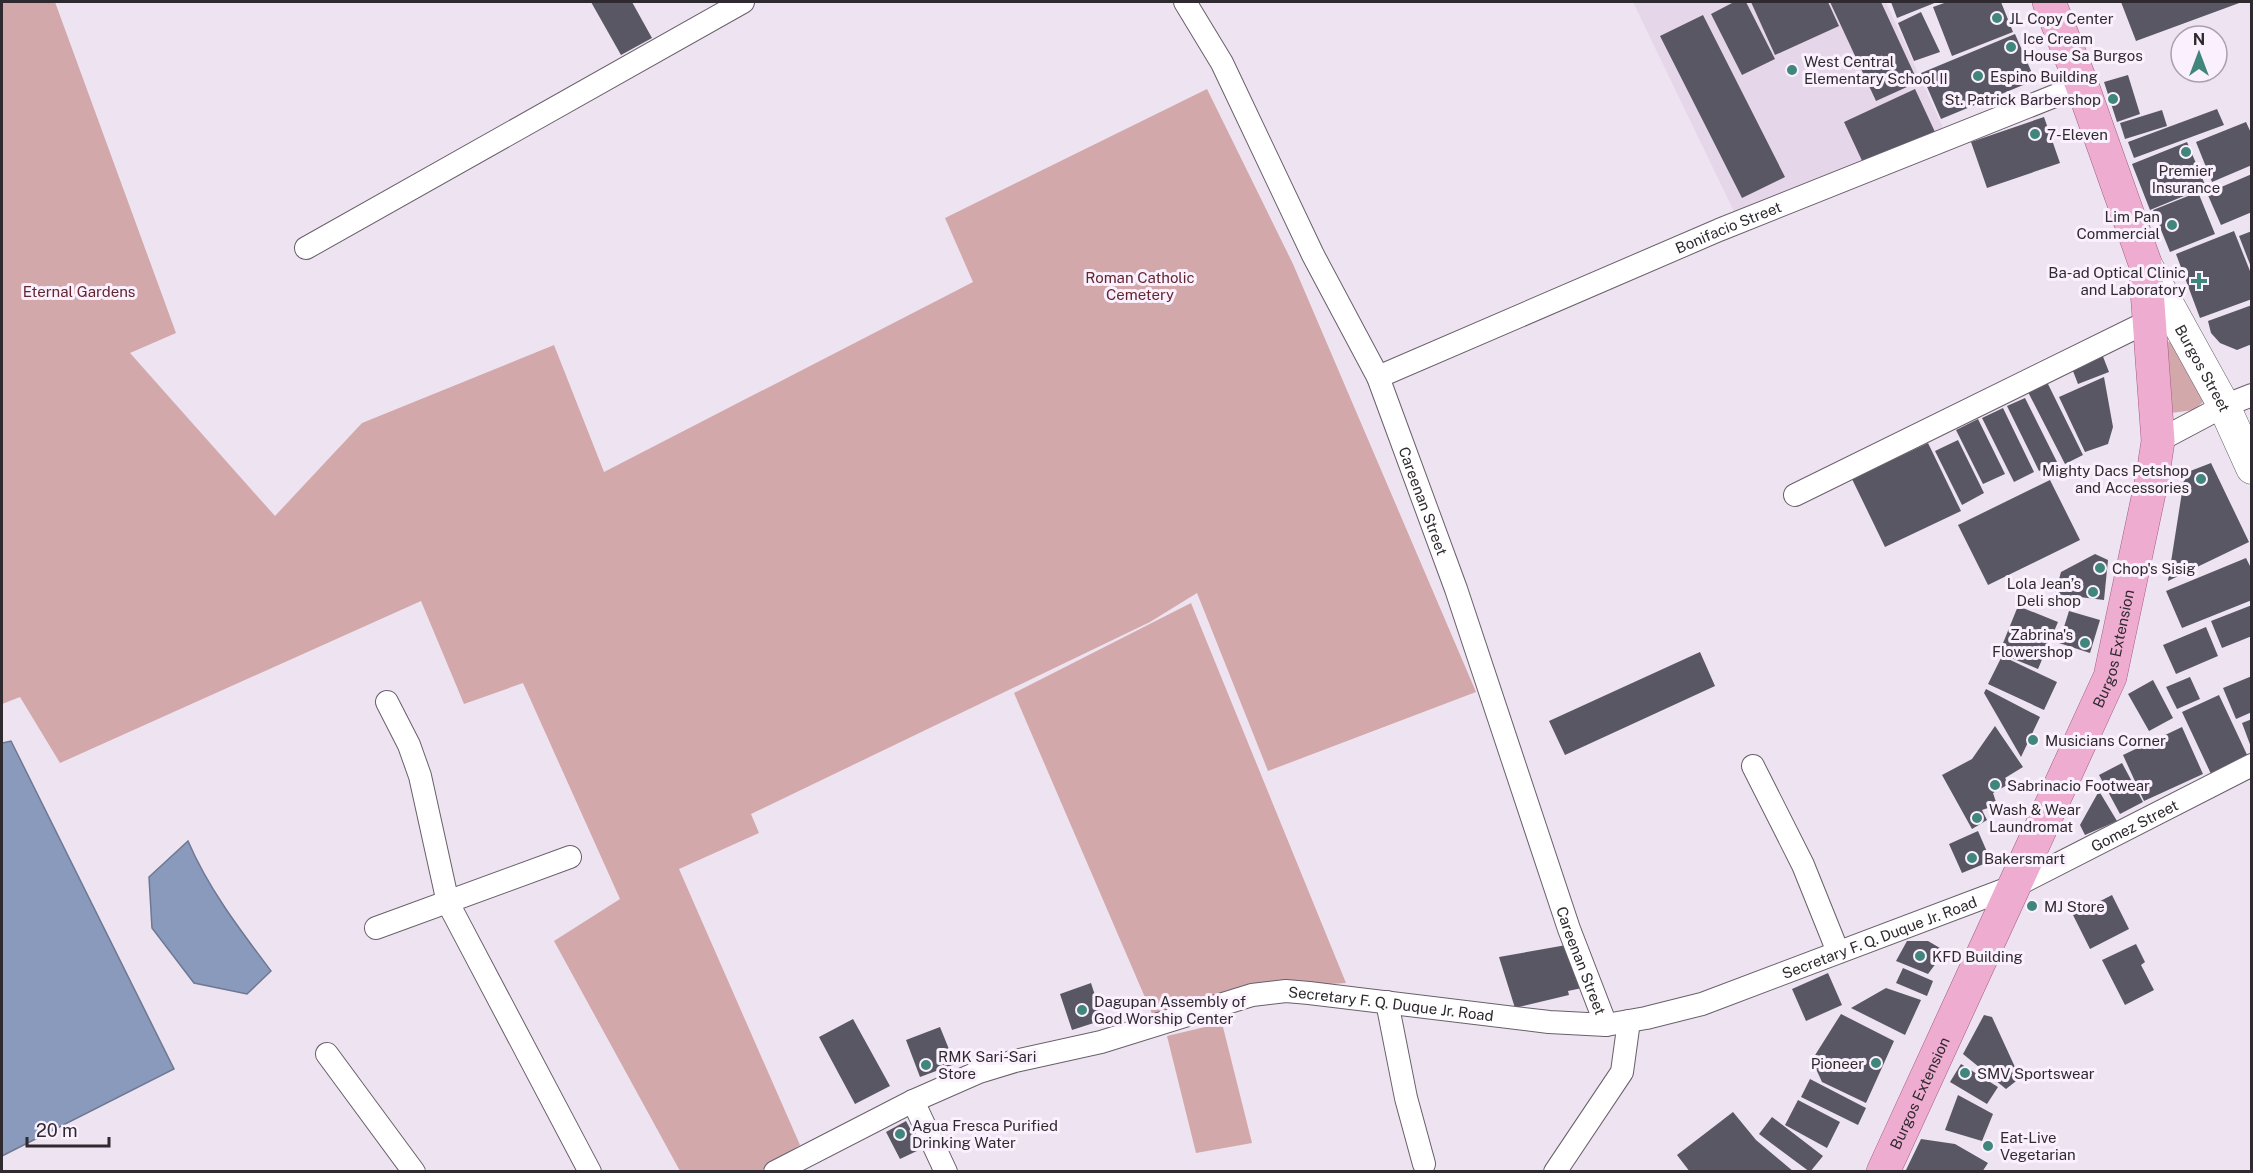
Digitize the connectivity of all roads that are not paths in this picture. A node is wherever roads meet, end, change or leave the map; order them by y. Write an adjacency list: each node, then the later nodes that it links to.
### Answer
1 (743, 2): 5 (street)
2 (1185, 2): 8 (street, Careenan Street)
3 (2049, 2): 4 (main road, Burgos Street)
4 (2082, 85): 6 (main road, Burgos Street); 8 (street, Bonifacio Street)
5 (306, 248)
6 (2145, 263): 7 (main road, Burgos Extension); 9 (street, Burgos Street)
7 (2149, 321): 10 (main road, Burgos Extension); 12 (street)
8 (1378, 377): 23 (street, Careenan Street)
9 (2238, 400): 10 (street); 11 (street, Burgos Street)
10 (2158, 441): 17 (main road, Burgos Extension)
11 (2252, 468)
12 (1795, 495)
13 (387, 702): 18 (street)
14 (2252, 765): 17 (street, Gomez Street)
15 (1753, 766): 20 (street)
16 (570, 856): 18 (street)
17 (2017, 885): 20 (street, Secretary F. Q. Duque Jr. Road); 32 (main road, Burgos Extension)
18 (448, 903): 19 (street); 28 (street)
19 (376, 928)
20 (1838, 952): 22 (street, Secretary F. Q. Duque Jr. Road)
21 (1387, 1002): 23 (street, Secretary F. Q. Duque Jr. Road); 25 (street, Secretary F. Q. Duque Jr. Road); 26 (street)
22 (1629, 1021): 23 (street, Secretary F. Q. Duque Jr. Road); 31 (street)
23 (1606, 1025)
24 (327, 1054): 27 (street)
25 (913, 1101): 29 (street, Secretary F. Q. Duque Jr. Road); 30 (street)
26 (1424, 1164)
27 (414, 1172)
28 (590, 1172)
29 (775, 1172)
30 (946, 1172)
31 (1555, 1172)
32 (1883, 1172)

